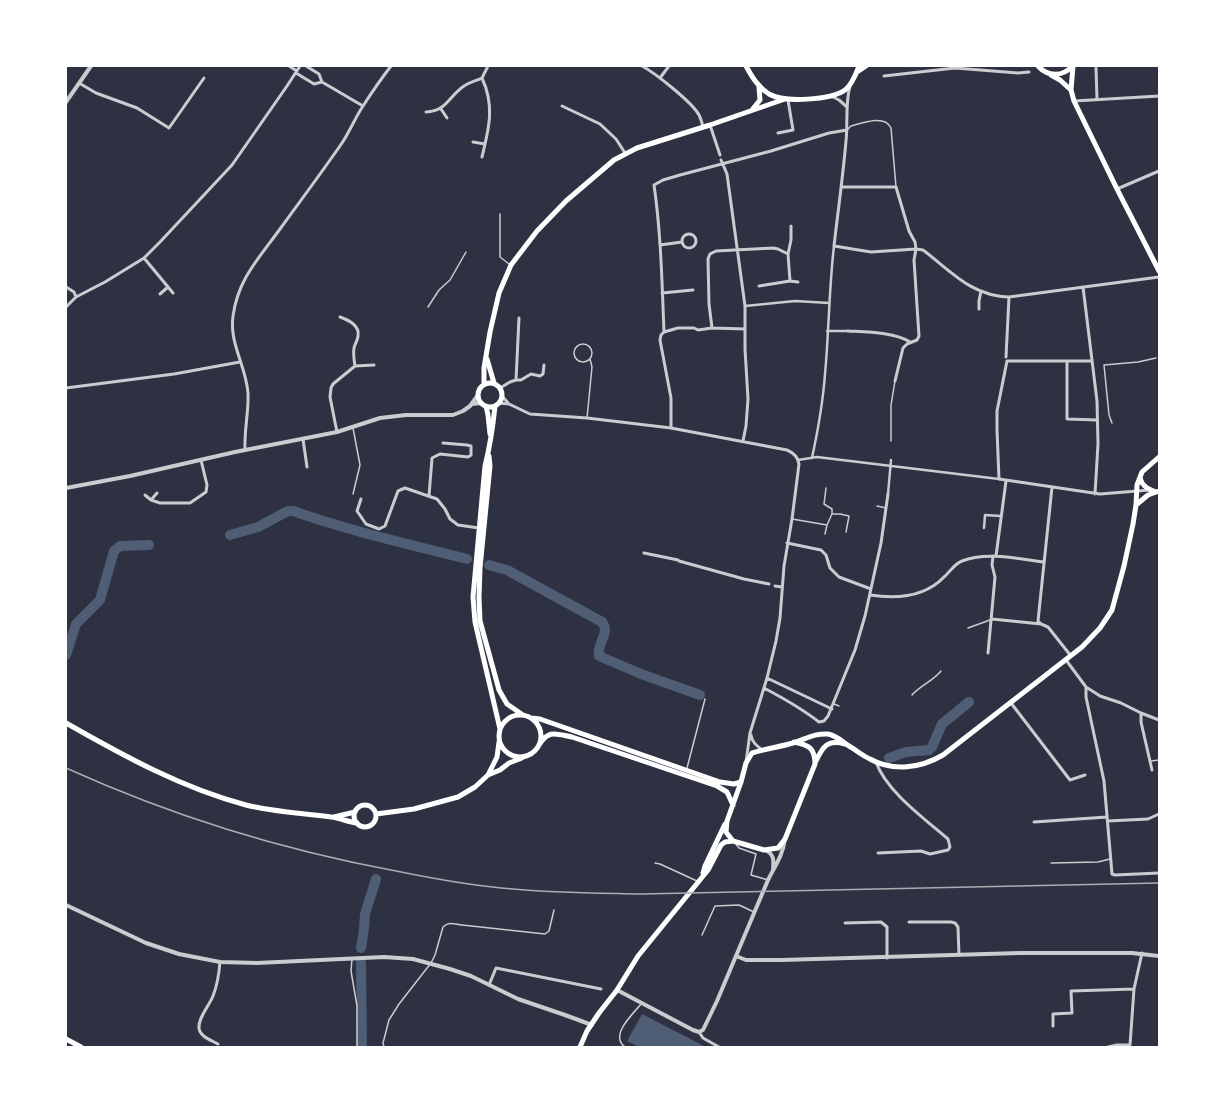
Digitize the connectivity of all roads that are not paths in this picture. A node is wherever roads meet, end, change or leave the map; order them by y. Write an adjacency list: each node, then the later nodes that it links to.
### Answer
1 (91, 66): 26 (street)
2 (289, 66): 16 (street)
3 (300, 66): 16 (street)
4 (306, 66): 24 (street)
5 (390, 66): 35 (street)
6 (488, 66): 22 (street)
7 (642, 66): 23 (street)
8 (669, 66): 23 (street)
9 (746, 66): 27 (main road)
10 (858, 66): 17 (main road)
11 (866, 66): 17 (main road)
12 (1073, 66): 19 (main road); 28 (main road)
13 (1039, 67): 19 (main road)
14 (975, 68): 18 (street); 20 (street)
15 (1096, 68): 32 (street)
16 (297, 72): 24 (street); 66 (street)
17 (857, 72): 25 (main road)
18 (1029, 72)
19 (1048, 73): 28 (main road)
20 (884, 76)
21 (204, 78): 26 (street)
22 (482, 78): 38 (street); 47 (street)
23 (660, 78): 43 (street)
24 (322, 82): 35 (street)
25 (852, 82): 29 (main road); 37 (street)
26 (79, 83): 34 (street)
27 (759, 86): 31 (main road); 39 (main road)
28 (1070, 90): 33 (main road)
29 (831, 96): 31 (main road); 37 (street)
30 (1159, 96): 32 (street)
31 (787, 99): 39 (main road); 45 (street)
32 (1097, 99): 33 (street)
33 (1074, 101): 56 (main road)
34 (66, 102)
35 (363, 106): 101 (street)
36 (562, 106): 48 (street)
37 (847, 108): 44 (street)
38 (441, 109): 40 (street); 41 (street)
39 (752, 111): 42 (main road)
40 (426, 112)
41 (447, 118)
42 (710, 125): 43 (main road); 49 (street)
43 (703, 127): 48 (main road)
44 (847, 130): 52 (street); 54 (street); 55 (lane)
45 (778, 133)
46 (473, 142): 47 (street)
47 (485, 144): 50 (street)
48 (625, 153): 67 (main road)
49 (720, 155)
50 (482, 157)
51 (721, 160): 52 (street)
52 (724, 164): 60 (street); 63 (street)
53 (1159, 171): 56 (street)
54 (841, 187): 55 (street); 61 (street)
55 (896, 187): 62 (street)
56 (1117, 189): 68 (main road)
57 (500, 214): 67 (lane)
58 (791, 226): 65 (street)
59 (682, 242): 59 (street); 60 (street)
60 (660, 245): 79 (street)
61 (834, 246): 62 (street); 83 (street)
62 (916, 249): 77 (street); 95 (street)
63 (737, 250): 65 (street); 84 (street); 90 (street)
64 (466, 252): 86 (lane)
65 (788, 254): 70 (street)
66 (144, 258): 74 (street); 81 (street)
67 (511, 265): 96 (main road)
68 (1159, 271)
69 (1159, 277): 75 (street)
70 (790, 281): 71 (street); 72 (street)
71 (798, 282)
72 (759, 286)
73 (66, 287): 81 (street)
74 (168, 287): 78 (street); 80 (street)
75 (1082, 288): 82 (street); 100 (street)
76 (693, 290): 79 (street)
77 (981, 291): 82 (street); 87 (street)
78 (173, 293)
79 (662, 293): 94 (street)
80 (160, 294)
81 (76, 297): 85 (street)
82 (1009, 298): 99 (street)
83 (829, 303): 84 (street); 92 (street)
84 (745, 306): 91 (street)
85 (66, 307)
86 (428, 307)
87 (979, 309)
88 (340, 317): 105 (street)
89 (519, 318): 106 (street)
90 (712, 328): 91 (street); 94 (street)
91 (745, 328): 127 (street)
92 (827, 331): 93 (street); 132 (street)
93 (848, 331): 95 (street)
94 (664, 332): 122 (street)
95 (910, 342): 107 (street)
96 (486, 358): 108 (main road); 109 (main road)
97 (1156, 358): 120 (lane)
98 (590, 359): 98 (lane); 118 (lane)
99 (1006, 359): 102 (street); 139 (street)
100 (1091, 361): 102 (street); 119 (street)
101 (240, 362): 110 (street); 129 (street)
102 (1067, 362): 119 (street)
103 (374, 365): 105 (street)
104 (544, 365): 106 (street)
105 (355, 366): 123 (street)
106 (516, 380): 111 (street)
107 (895, 381): 126 (lane)
108 (494, 383): 109 (main road); 111 (main road)
109 (484, 384): 112 (main road)
110 (66, 388)
111 (500, 388): 113 (main road)
112 (478, 395): 114 (street); 115 (main road)
113 (502, 396): 116 (street); 117 (main road)
114 (472, 404): 115 (street); 121 (street)
115 (484, 404): 117 (main road); 124 (main road)
116 (509, 404): 117 (street); 118 (street)
117 (497, 405): 124 (main road)
118 (587, 418): 122 (street)
119 (1097, 420): 150 (street)
120 (1112, 423)
121 (353, 426): 123 (street); 148 (lane)
122 (671, 428): 127 (street)
123 (337, 432): 125 (street)
124 (490, 435): 130 (main road)
125 (303, 438): 129 (street); 137 (street)
126 (891, 441)
127 (743, 442): 134 (street)
128 (443, 443): 152 (street)
129 (245, 450): 133 (street)
130 (488, 452): 162 (main road); 192 (main road)
131 (1159, 457): 138 (main road)
132 (812, 458): 134 (street); 136 (street)
133 (201, 460): 142 (street); 154 (street)
134 (798, 460): 160 (street)
135 (891, 460): 136 (street)
136 (891, 465): 139 (street); 149 (street)
137 (307, 467)
138 (1140, 478): 144 (main road); 145 (main road)
139 (999, 479): 140 (street)
140 (1006, 481): 141 (street); 159 (street)
141 (1052, 487): 150 (street); 169 (street)
142 (66, 488)
143 (826, 488): 158 (lane)
144 (1150, 490): 145 (street); 146 (main road)
145 (1137, 491): 150 (street); 155 (main road)
146 (1157, 491): 155 (main road)
147 (157, 493): 154 (street)
148 (353, 494)
149 (888, 494): 157 (street)
150 (1095, 494)
151 (145, 495): 154 (street)
152 (429, 496): 153 (street); 162 (street)
153 (361, 499)
154 (151, 500)
155 (1136, 505): 179 (main road)
156 (877, 506): 157 (lane)
157 (886, 508): 173 (street)
158 (832, 514): 161 (lane); 164 (lane)
159 (1001, 516): 163 (street); 168 (street)
160 (792, 519): 161 (lane); 166 (street)
161 (827, 525): 165 (lane)
162 (479, 528): 196 (main road)
163 (984, 528)
164 (846, 532)
165 (825, 534)
166 (787, 543): 172 (street); 173 (street)
167 (644, 553): 170 (street)
168 (994, 556): 169 (street); 174 (street); 175 (street)
169 (1044, 562): 176 (street)
170 (769, 584)
171 (774, 586): 172 (street)
172 (782, 587): 182 (street)
173 (871, 589): 174 (street)
174 (870, 595): 188 (street)
175 (992, 619): 176 (street); 177 (lane); 178 (street)
176 (1041, 624): 179 (street)
177 (968, 628)
178 (988, 653)
179 (1071, 656): 180 (main road)
180 (1066, 660): 183 (street); 187 (main road)
181 (941, 671): 185 (lane)
182 (767, 678): 184 (street); 190 (street)
183 (1086, 687): 191 (street); 219 (street)
184 (764, 688): 190 (street); 197 (street)
185 (912, 695)
186 (705, 699): 209 (lane)
187 (1011, 703): 206 (main road); 212 (street)
188 (834, 704): 189 (lane); 190 (street)
189 (839, 706)
190 (832, 709)
191 (1141, 714): 194 (street); 205 (street)
192 (523, 715): 193 (main road); 196 (main road)
193 (531, 718): 201 (main road); 209 (main road)
194 (1159, 720)
195 (66, 723): 218 (main road)
196 (500, 729): 198 (main road)
197 (750, 733): 202 (street); 207 (street)
198 (499, 742): 203 (main road); 211 (main road)
199 (794, 742): 200 (main road); 202 (main road); 208 (main road)
200 (846, 744): 206 (main road); 208 (main road)
201 (540, 745): 203 (main road); 214 (main road)
202 (762, 750): 207 (main road)
203 (522, 758): 211 (main road)
204 (1159, 760): 205 (lane)
205 (1150, 761): 210 (street)
206 (876, 762): 227 (street)
207 (746, 763): 213 (main road)
208 (815, 764): 224 (main road)
209 (686, 770): 213 (main road)
210 (1152, 770)
211 (488, 775): 216 (main road)
212 (1085, 775)
213 (741, 782): 214 (main road)
214 (733, 805): 220 (main road)
215 (355, 812): 216 (main road); 218 (main road); 223 (main road)
216 (376, 814): 223 (main road)
217 (1159, 814): 221 (street)
218 (333, 817): 223 (main road)
219 (1107, 817): 221 (street); 222 (street)
220 (727, 821): 225 (main road); 233 (main road)
221 (1108, 821): 228 (street)
222 (1034, 822)
223 (357, 823)
224 (785, 839): 226 (main road); 231 (street)
225 (733, 841): 226 (main road); 233 (main road); 234 (lane)
226 (764, 850): 231 (street)
227 (878, 853)
228 (1110, 859): 230 (lane); 232 (street)
229 (655, 863): 235 (lane)
230 (1051, 863)
231 (774, 869): 234 (street)
232 (1159, 873)
233 (703, 874): 235 (main road)
234 (768, 880): 238 (street)
235 (698, 882): 253 (main road)
236 (66, 905): 248 (street)
237 (554, 910): 249 (lane)
238 (754, 912): 241 (lane); 244 (street)
239 (908, 922): 243 (street)
240 (845, 923): 246 (street)
241 (702, 935)
242 (1142, 953): 243 (street); 245 (street); 252 (street)
243 (958, 955): 246 (street)
244 (736, 956): 246 (street); 257 (street)
245 (1159, 956)
246 (887, 958)
247 (352, 959): 248 (street); 249 (street); 261 (lane)
248 (220, 962): 259 (street)
249 (431, 963): 250 (street); 262 (lane)
250 (489, 984): 251 (street); 255 (street)
251 (601, 989)
252 (1134, 989): 256 (street); 266 (street)
253 (617, 990): 254 (street); 255 (main road)
254 (642, 1003): 257 (street); 264 (lane)
255 (592, 1025): 263 (main road)
256 (1053, 1026)
257 (699, 1032): 265 (street)
258 (66, 1038): 260 (main road)
259 (218, 1044)
260 (81, 1047)
261 (357, 1047)
262 (384, 1047)
263 (581, 1047)
264 (625, 1047)
265 (719, 1047)
266 (1108, 1047)

